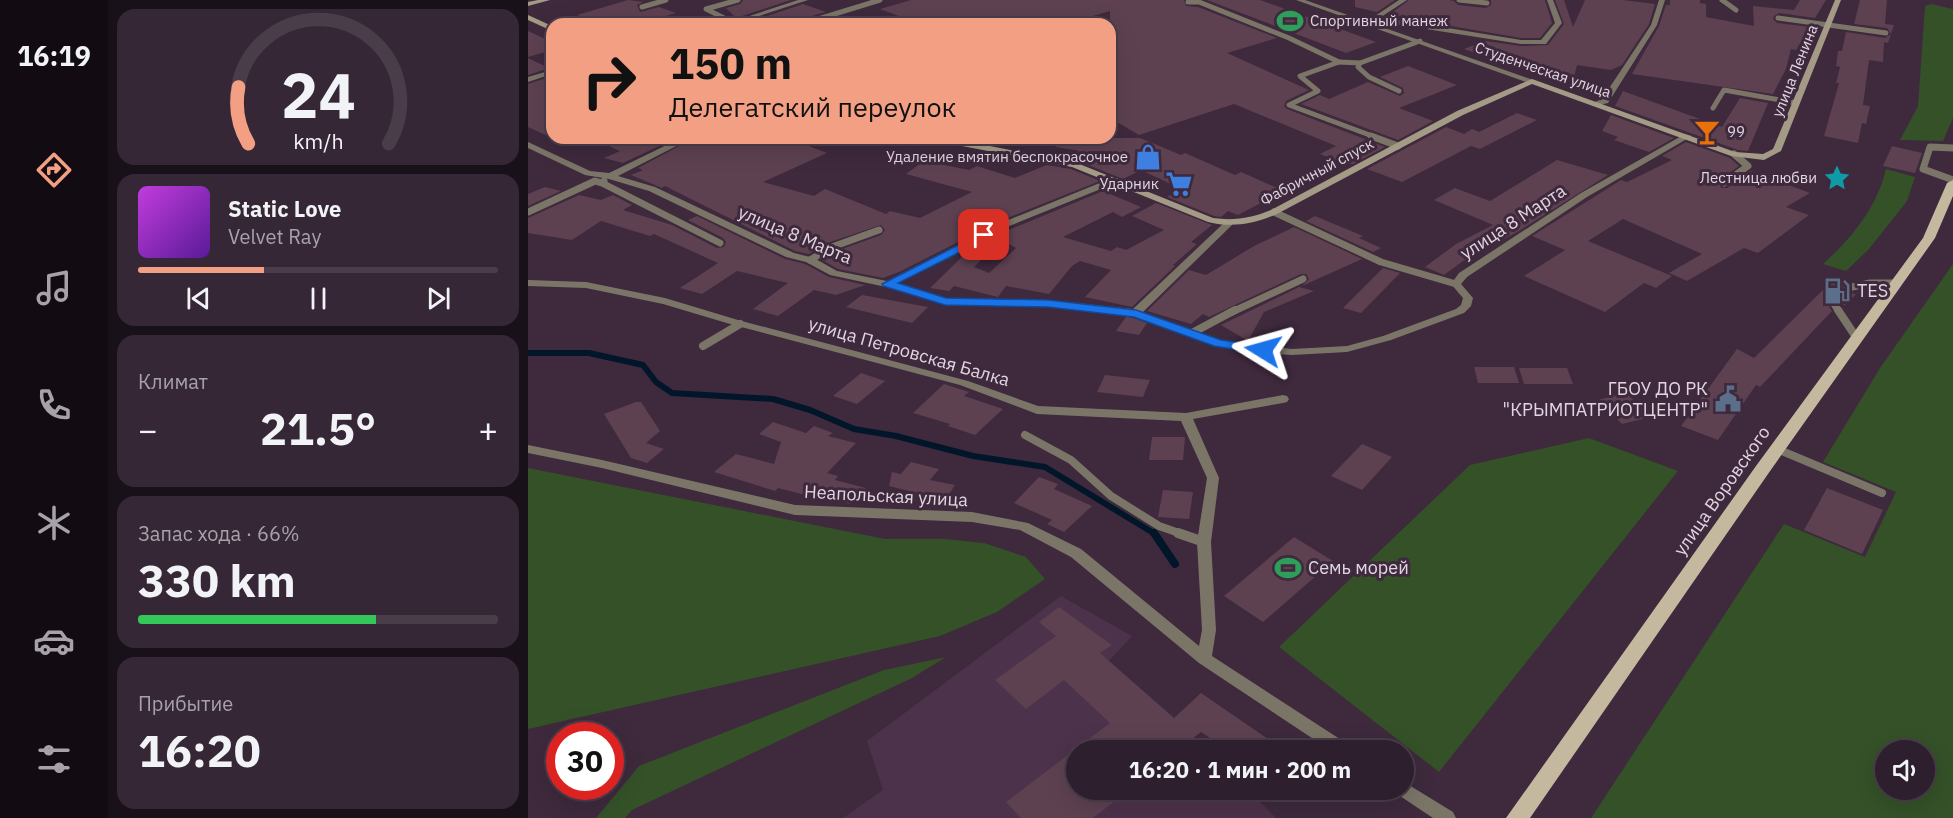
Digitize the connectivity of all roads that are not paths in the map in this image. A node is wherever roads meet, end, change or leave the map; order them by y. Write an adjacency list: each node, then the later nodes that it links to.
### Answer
1 (547, 0): 15 (main road)
2 (666, 0): 16 (lane)
3 (738, 0): 19 (lane)
4 (805, 0): 20 (street)
5 (880, 0): 21 (lane)
6 (1299, 0): 24 (street, Студенческая улица)
7 (1404, 0): 22 (street)
8 (1458, 0): 14 (lane)
9 (1550, 0): 22 (street)
10 (1662, 0): 36 (street)
11 (1722, 0): 17 (lane)
12 (1838, 0): 25 (main road, улица Ленина)
13 (1188, 2): 29 (lane)
14 (1487, 3)
15 (528, 4)
16 (642, 7)
17 (1736, 10)
18 (528, 17): 26 (main road)
19 (723, 18)
20 (749, 18)
21 (822, 18)
22 (1375, 18): 24 (street)
23 (1778, 18): 25 (lane)
24 (1367, 22): 28 (street, Студенческая улица)
25 (1828, 24): 27 (lane); 35 (main road, улица Ленина)
26 (546, 26)
27 (1886, 33)
28 (1420, 41): 30 (lane); 33 (street, Студенческая улица)
29 (1339, 62): 30 (lane); 42 (lane)
30 (1360, 63): 34 (lane)
31 (546, 74): 32 (street)
32 (528, 80)
33 (1532, 81): 36 (main road, Студенческая улица); 42 (main road, Фабричный спуск)
34 (1399, 91)
35 (1797, 103): 37 (lane); 44 (main road, улица Ленина)
36 (1598, 104): 38 (main road, Студенческая улица)
37 (1713, 108)
38 (1688, 136): 45 (main road, Студенческая улица); 60 (street, улица 8 Марта)
39 (676, 144): 46 (street)
40 (969, 144): 47 (main road)
41 (528, 145): 46 (street, улица 8 Марта)
42 (1398, 146): 51 (main road, Фабричный спуск)
43 (1953, 148): 48 (lane)
44 (1778, 151): 45 (main road, Студенческая улица)
45 (1734, 154): 49 (lane)
46 (606, 180): 50 (lane); 54 (lane); 55 (street, улица 8 Марта)
47 (1115, 180): 52 (main road); 59 (street)
48 (1953, 182): 58 (main road, улица Воровского)
49 (1724, 183)
50 (528, 212)
51 (1274, 212): 52 (main road, Фабричный спуск); 60 (lane)
52 (1229, 223): 63 (street)
53 (879, 230): 55 (lane)
54 (720, 243)
55 (810, 260): 59 (street, улица 8 Марта)
56 (1303, 279): 65 (lane)
57 (528, 283): 64 (street, улица Петровская Балка)
58 (1896, 283): 61 (lane); 66 (main road, улица Воровского)
59 (888, 284): 63 (street, улица 8 Марта)
60 (1456, 284): 65 (street, улица 8 Марта)
61 (1848, 288)
62 (1834, 303): 66 (lane)
63 (1136, 313): 65 (street, улица 8 Марта)
64 (740, 324): 67 (lane); 69 (street, улица Петровская Балка)
65 (1192, 333)
66 (1856, 337): 72 (main road, улица Воровского)
67 (703, 346)
68 (1283, 399): 69 (street, улица Петровская Балка)
69 (1186, 417): 74 (street)
70 (1025, 435): 74 (lane)
71 (528, 449): 75 (street, Неапольская улица)
72 (1777, 450): 73 (lane); 79 (main road, улица Воровского)
73 (1882, 493)
74 (1204, 542): 75 (street)
75 (1204, 659): 76 (street, Неапольская улица)
76 (1328, 740)
77 (1414, 796): 78 (street)
78 (1447, 818)
79 (1516, 818)

